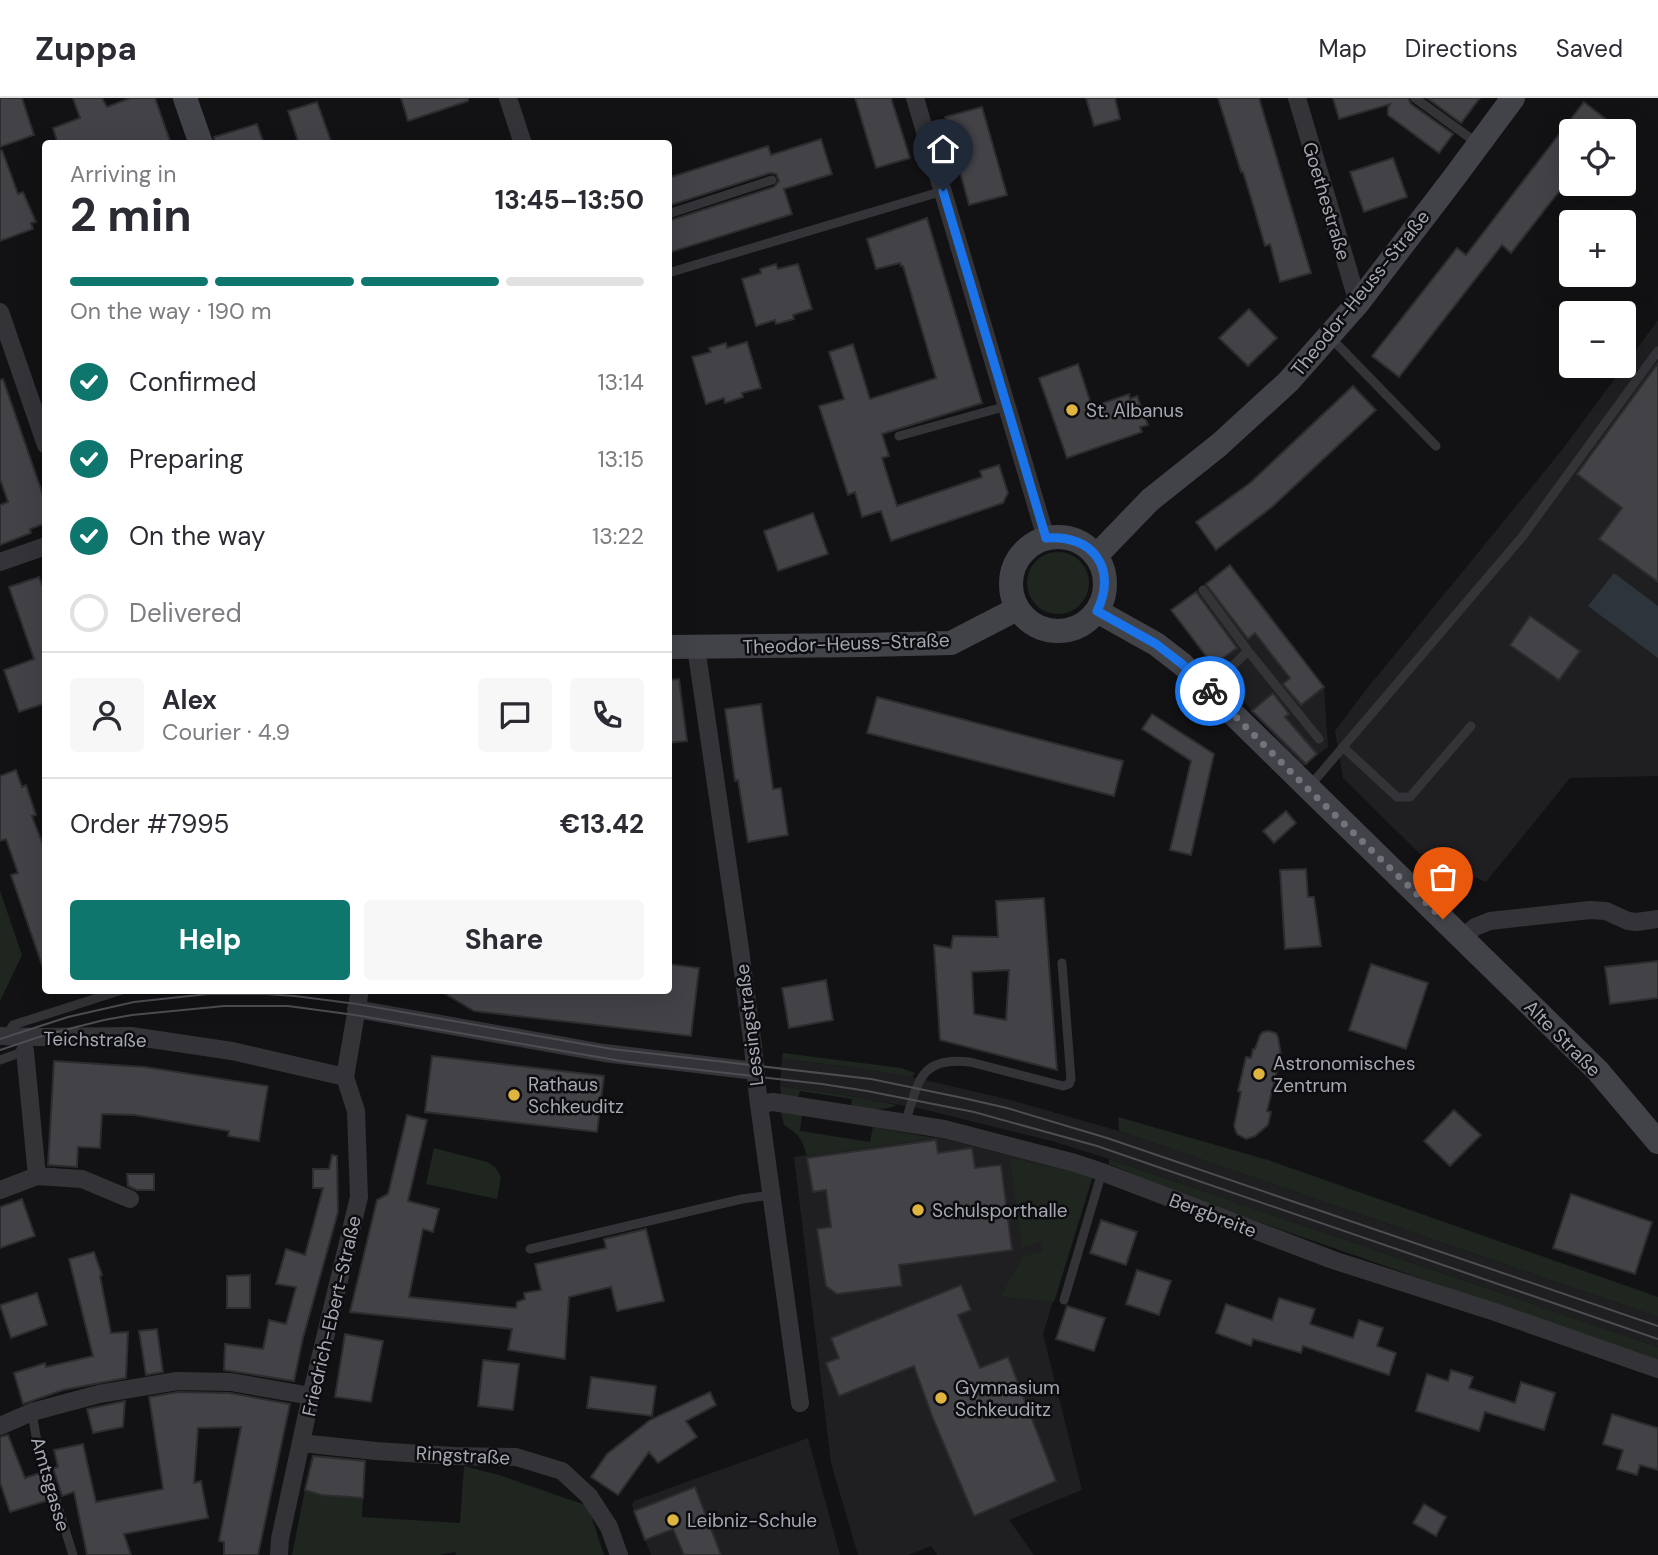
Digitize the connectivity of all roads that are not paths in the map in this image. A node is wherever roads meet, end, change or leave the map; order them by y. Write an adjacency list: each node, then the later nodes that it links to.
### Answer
1 (185, 98): 7 (street)
2 (508, 98): 8 (street)
3 (915, 98): 11 (street)
4 (1297, 98): 14 (street, Goethestraße)
5 (1415, 98): 9 (lane)
6 (1513, 98): 9 (street, Theodor-Heuss-Straße)
7 (200, 140)
8 (522, 140)
9 (1479, 144): 14 (street, Theodor-Heuss-Straße)
10 (772, 180): 12 (lane)
11 (943, 191): 13 (lane); 18 (street)
12 (672, 213)
13 (672, 272)
14 (1358, 303): 16 (street, Theodor-Heuss-Straße)
15 (0, 312): 19 (street)
16 (1329, 335): 21 (lane); 24 (street, Theodor-Heuss-Straße)
17 (1658, 351): 35 (lane)
18 (1007, 406): 20 (lane); 22 (street)
19 (42, 433)
20 (899, 436)
21 (1436, 446)
22 (1046, 538): 24 (street); 27 (street)
23 (42, 547): 25 (street)
24 (1096, 556): 28 (street)
25 (0, 562)
26 (1203, 590): 31 (lane)
27 (1017, 609): 28 (street); 29 (street, Theodor-Heuss-Straße)
28 (1097, 611): 32 (street, Alte Straße)
29 (696, 647): 30 (street, Theodor-Heuss-Straße); 46 (street, Lessingstraße)
30 (672, 648)
31 (1248, 651): 32 (lane); 34 (lane)
32 (1208, 689): 36 (street, Alte Straße)
33 (1471, 726): 35 (lane)
34 (1319, 738)
35 (1343, 747): 36 (lane)
36 (1307, 788): 38 (street, Alte Straße)
37 (1658, 919): 38 (street)
38 (1462, 938): 50 (street, Alte Straße)
39 (1062, 962): 49 (lane)
40 (110, 994): 43 (lane)
41 (359, 994): 42 (street)
42 (356, 1009): 46 (street); 47 (street)
43 (3, 1036): 44 (street, Teichstraße)
44 (31, 1044): 45 (lane); 47 (street, Teichstraße); 52 (street)
45 (0, 1059)
46 (755, 1071): 48 (street, Lessingstraße)
47 (345, 1077): 59 (street, Friedrich-Ebert-Straße)
48 (759, 1104): 49 (street, Bergbreite); 54 (street, Lessingstraße)
49 (905, 1123): 51 (street, Bergbreite)
50 (1658, 1142)
51 (1102, 1172): 57 (lane); 58 (street, Bergbreite)
52 (37, 1176): 53 (street); 55 (street)
53 (0, 1190)
54 (772, 1195): 56 (lane); 60 (street, Lessingstraße)
55 (130, 1199)
56 (530, 1249)
57 (1064, 1300)
58 (1658, 1369)
59 (311, 1395): 61 (street); 63 (street, Friedrich-Ebert-Straße)
60 (800, 1403)
61 (32, 1412): 62 (street); 64 (lane, Amtsgasse)
62 (0, 1426)
63 (301, 1443): 65 (street, Friedrich-Ebert-Straße); 66 (street, Ringstraße)
64 (72, 1555)
65 (279, 1555)
66 (619, 1555)

